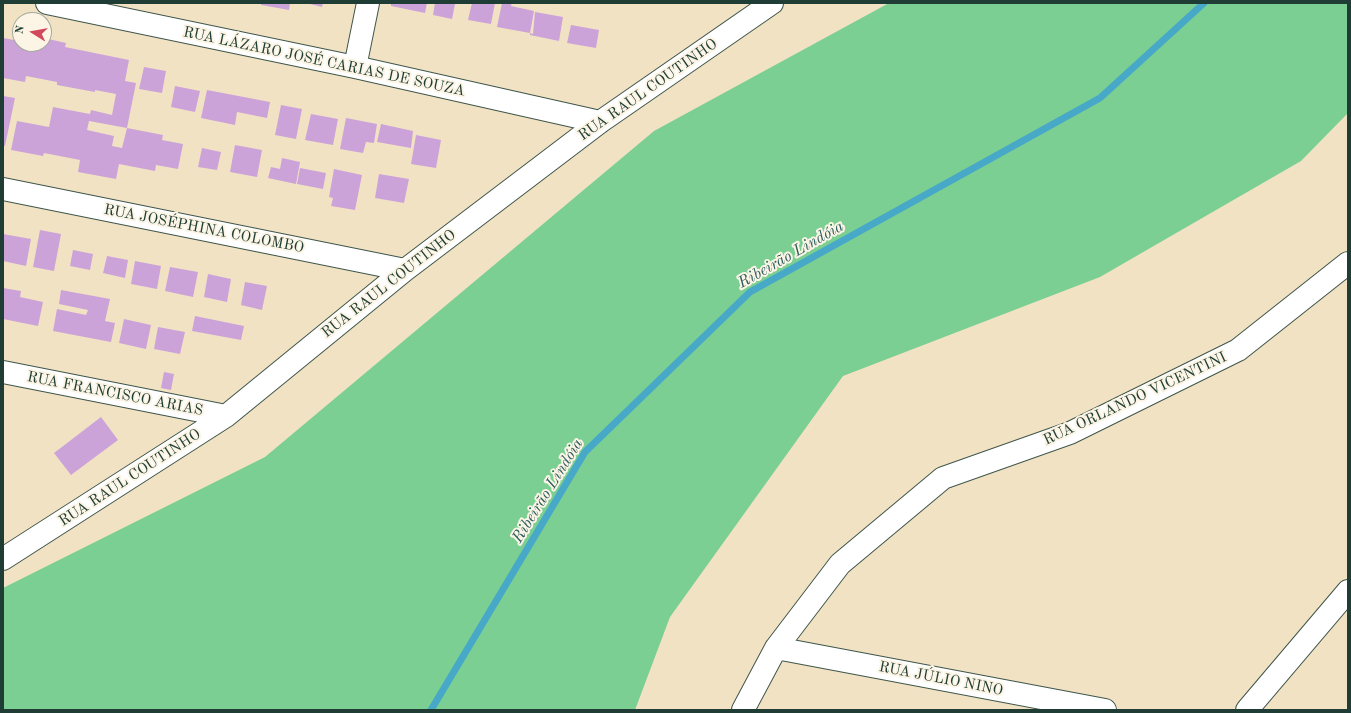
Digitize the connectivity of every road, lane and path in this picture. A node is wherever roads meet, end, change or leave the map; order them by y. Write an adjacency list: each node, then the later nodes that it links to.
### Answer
1 (47, 3): 4 (street, RUA LÁZARO JOSÉ CARIAS DE SOUZA)
2 (368, 3): 4 (street)
3 (772, 3): 5 (street, RUA RAUL COUTINHO)
4 (355, 67): 5 (street, RUA LÁZARO JOSÉ CARIAS DE SOUZA)
5 (600, 122): 8 (street, RUA RAUL COUTINHO)
6 (3, 189): 8 (street, RUA JOSÉPHINA COLOMBO)
7 (1348, 263): 13 (street, RUA ORLANDO VICENTINI)
8 (405, 270): 10 (street, RUA RAUL COUTINHO)
9 (3, 372): 10 (street, RUA FRANCISCO ARIAS)
10 (226, 416): 11 (street, RUA RAUL COUTINHO)
11 (3, 559)
12 (1348, 591): 16 (street)
13 (776, 648): 14 (street, RUA ORLANDO VICENTINI); 15 (street, RUA JÚLIO NINO)
14 (743, 710)
15 (1105, 710)
16 (1247, 710)

